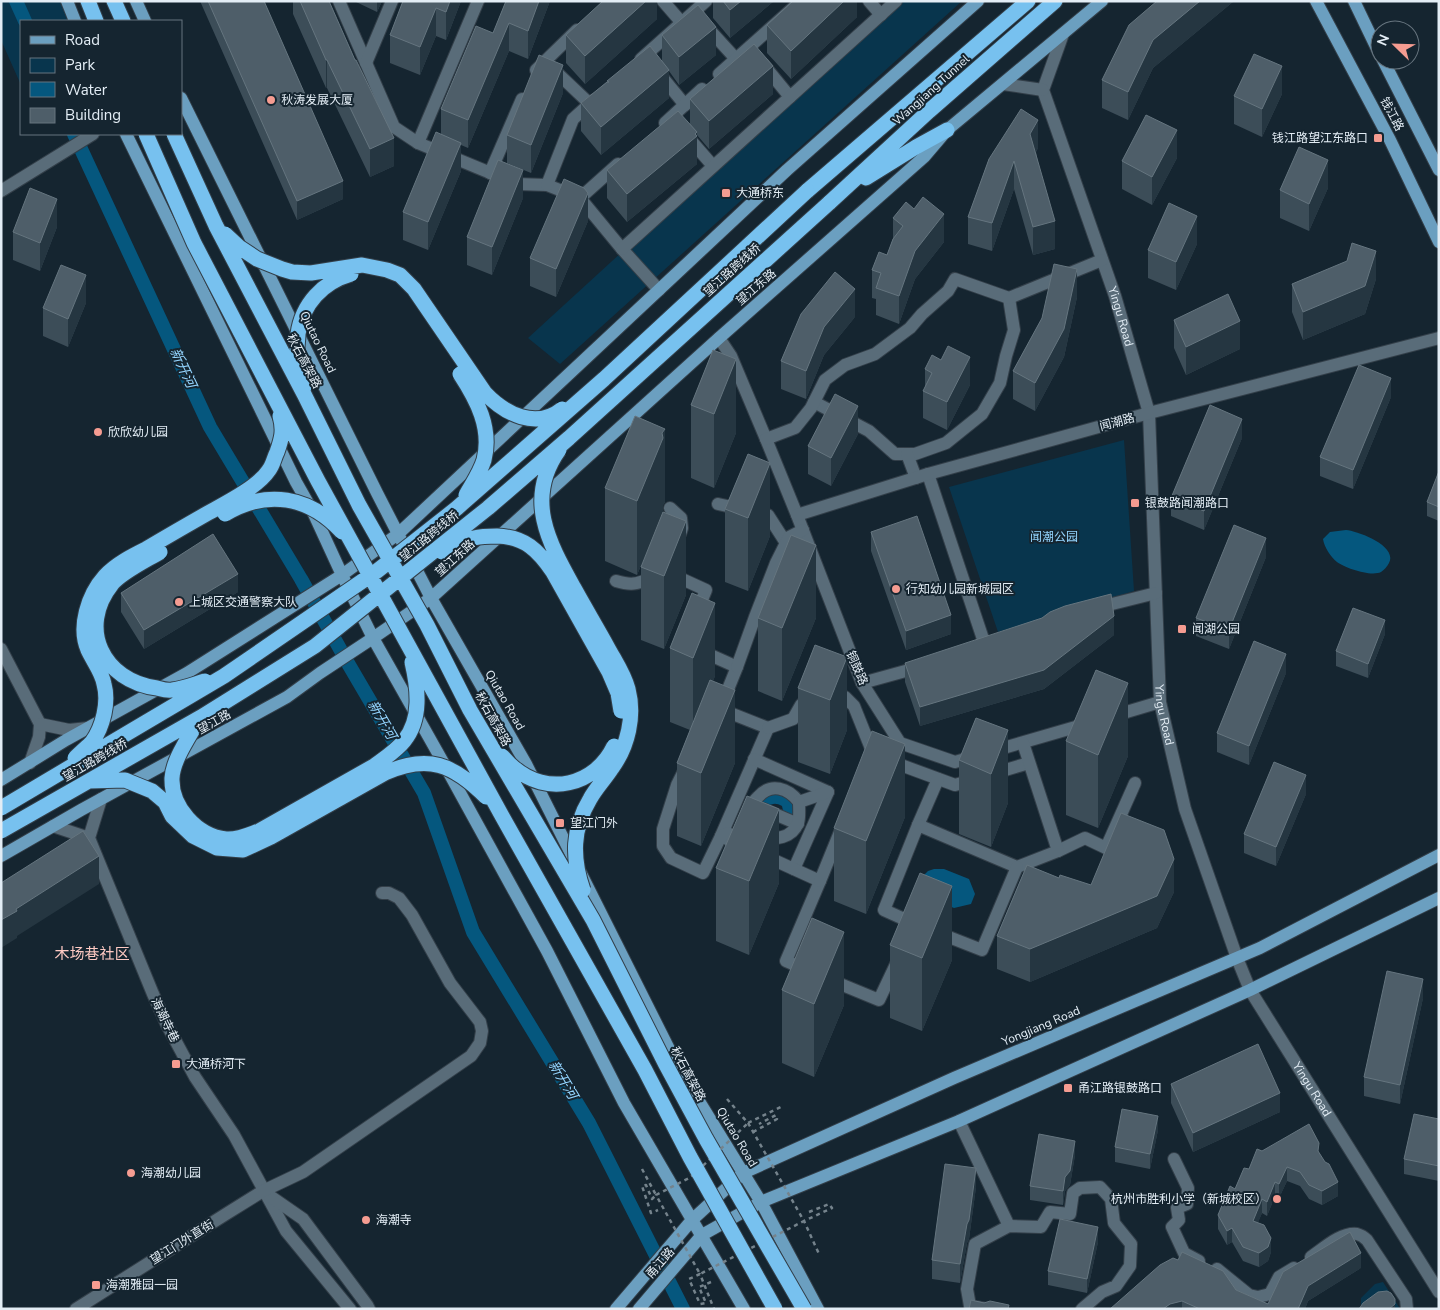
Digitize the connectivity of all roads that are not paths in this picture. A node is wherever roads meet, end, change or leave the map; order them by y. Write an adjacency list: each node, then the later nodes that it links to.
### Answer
1 (67, 1): 21 (main road)
2 (88, 1): 22 (highway)
3 (114, 1): 23 (highway)
4 (136, 1): 24 (main road)
5 (339, 1): 33 (street)
6 (392, 1): 33 (street)
7 (478, 1): 50 (street)
8 (663, 1): 26 (street)
9 (706, 1): 19 (street)
10 (801, 1): 29 (street)
11 (869, 1): 20 (street)
12 (896, 1): 20 (street)
13 (978, 1): 64 (main road)
14 (1028, 1): 57 (highway, Wangjiang Tunnel)
15 (1056, 1): 59 (highway, Wangjiang Tunnel)
16 (1102, 1): 27 (main road, 望江东路)
17 (1316, 1): 61 (main road, 钱江路)
18 (1354, 1): 28 (main road)
19 (694, 12): 26 (street); 31 (street)
20 (881, 15): 39 (street)
21 (75, 20)
22 (96, 20)
23 (123, 20)
24 (145, 20)
25 (585, 21): 32 (street)
26 (682, 23): 30 (street)
27 (1063, 34): 36 (main road, 望江东路); 37 (street)
28 (1370, 34)
29 (749, 48): 31 (street); 39 (street)
30 (645, 56): 34 (street); 42 (street)
31 (736, 59): 42 (street)
32 (545, 61): 41 (street); 54 (street)
33 (366, 63): 50 (street)
34 (631, 68)
35 (1387, 70): 53 (main road)
36 (1003, 84): 37 (street); 45 (main road, 望江东路)
37 (1043, 90): 63 (street, Yingu Road)
38 (604, 92): 41 (street)
39 (790, 97): 52 (street)
40 (182, 100): 82 (main road, Qiutao Road)
41 (590, 104): 55 (street)
42 (685, 105): 43 (street)
43 (670, 118): 44 (street); 52 (street)
44 (656, 130)
45 (947, 130): 59 (highway); 66 (main road, 望江东路)
46 (126, 135): 87 (main road)
47 (146, 135): 70 (highway, bridge)
48 (174, 135): 60 (highway, 秋石高架路, bridge)
49 (90, 136): 56 (street)
50 (418, 143): 54 (street)
51 (629, 155): 58 (street)
52 (713, 166): 62 (street)
53 (1439, 170)
54 (490, 172): 55 (street)
55 (547, 185): 58 (street)
56 (1, 191)
57 (807, 191): 68 (highway, 望江路跨线桥, bridge)
58 (580, 198): 62 (street)
59 (832, 200): 73 (highway, 望江路跨线桥, bridge)
60 (216, 226): 68 (highway, bridge); 69 (highway, 秋石高架路, bridge)
61 (1439, 242)
62 (622, 249): 64 (street)
63 (1102, 260): 65 (street); 72 (street, Yingu Road)
64 (659, 290): 82 (main road)
65 (1009, 298): 71 (street); 75 (street)
66 (719, 338): 74 (street, 铜鼓路); 90 (main road, 望江东路)
67 (1439, 338): 72 (street, 闻潮路)
68 (604, 379): 78 (highway, 望江路跨线桥, bridge)
69 (304, 394): 78 (highway, bridge); 107 (highway, 秋石高架路, bridge)
70 (276, 400): 84 (highway, bridge); 113 (highway, bridge)
71 (814, 402): 74 (street); 75 (street)
72 (1149, 413): 76 (street, 闻潮路); 89 (street, Yingu Road)
73 (569, 438): 86 (highway, 望江路跨线桥, bridge); 141 (highway, bridge)
74 (766, 440): 80 (street, 铜鼓路)
75 (907, 454): 76 (street)
76 (922, 476): 80 (street, 闻潮路); 97 (street)
77 (718, 504): 85 (street)
78 (457, 508): 100 (highway, 望江路跨线桥, bridge)
79 (670, 508): 83 (street)
80 (797, 515): 81 (street, 铜鼓路)
81 (803, 530): 85 (street); 101 (street, 铜鼓路)
82 (398, 534): 87 (main road); 90 (main road, Qiutao Road)
83 (677, 542)
84 (352, 543): 94 (highway, bridge); 100 (highway, bridge)
85 (786, 543): 99 (street)
86 (422, 561): 103 (highway, 望江路跨线桥, bridge); 107 (highway, bridge)
87 (342, 575): 93 (main road); 105 (main road)
88 (616, 581): 92 (street)
89 (1156, 593): 91 (street); 102 (street, Yingu Road)
90 (431, 598): 93 (main road, 望江路); 150 (main road, Qiutao Road)
91 (1080, 612)
92 (691, 625)
93 (367, 642): 119 (main road, 望江路); 153 (main road)
94 (406, 642): 103 (highway, bridge); 123 (highway, bridge)
95 (684, 643): 99 (street)
96 (1, 649): 104 (street)
97 (967, 653)
98 (929, 664): 101 (street)
99 (737, 668): 106 (street)
100 (224, 676): 113 (highway, 望江路跨线桥, bridge)
101 (862, 683): 108 (street, 铜鼓路)
102 (1160, 702): 108 (street, 铜鼓路); 144 (street, Yingu Road)
103 (201, 717): 116 (highway, 望江路跨线桥, bridge)
104 (40, 724): 105 (street); 111 (street)
105 (88, 728): 111 (main road)
106 (768, 728): 109 (street); 114 (street)
107 (484, 736): 141 (highway, 秋石高架路, bridge)
108 (1023, 743): 112 (street)
109 (754, 759): 118 (street); 130 (street)
110 (688, 762): 130 (street)
111 (30, 763): 115 (main road)
112 (1029, 764): 114 (street); 132 (street)
113 (53, 778): 122 (highway, 望江路跨线桥, bridge)
114 (938, 779): 126 (street)
115 (1, 780)
116 (88, 781): 123 (highway, bridge); 129 (highway, 望江路跨线桥, bridge)
117 (1135, 783): 132 (street)
118 (828, 792): 120 (street); 136 (street)
119 (102, 799): 127 (main road, 望江路); 131 (street)
120 (799, 802): 121 (street); 125 (street)
121 (752, 804): 125 (street); 128 (street)
122 (1, 808)
123 (502, 816): 164 (highway, bridge)
124 (846, 817): 137 (street)
125 (798, 824): 128 (street)
126 (918, 825): 135 (street); 143 (street)
127 (53, 826): 131 (street); 134 (main road, 望江路)
128 (743, 826): 130 (street)
129 (1, 831)
130 (721, 836): 136 (street)
131 (89, 838): 151 (street, 海潮寺巷)
132 (1058, 851): 135 (street)
133 (1439, 855): 144 (main road, Yongjiang Road)
134 (1, 856)
135 (1017, 867): 143 (street)
136 (794, 869): 137 (street)
137 (820, 881): 140 (street)
138 (382, 893): 151 (street, 望江门外直街)
139 (1439, 898): 147 (main road)
140 (809, 905): 142 (street); 146 (street)
141 (593, 920): 165 (highway, 秋石高架路, bridge)
142 (817, 923)
143 (915, 924): 146 (street)
144 (1237, 958): 147 (street, Yingu Road); 150 (main road, Yongjiang Road)
145 (835, 967): 146 (street)
146 (843, 985)
147 (1250, 990): 148 (main road); 157 (street, Yingu Road)
148 (959, 1121): 152 (main road); 154 (street)
149 (1174, 1159): 169 (street)
150 (743, 1173): 152 (main road, Qiutao Road); 153 (main road, Yongjiang Road)
151 (263, 1191): 158 (street, 望江门外直街); 159 (street, 海潮寺巷); 160 (street, 海潮寺巷)
152 (761, 1202): 155 (main road); 166 (main road, Qiutao Road)
153 (692, 1220): 155 (main road); 156 (main road, Yongjiang Road)
154 (1010, 1226): 167 (street); 168 (street)
155 (702, 1236): 162 (main road, 甬江路); 163 (main road)
156 (670, 1245): 161 (main road, 甬江路)
157 (1439, 1292)
158 (76, 1309)
159 (350, 1309)
160 (369, 1309)
161 (616, 1309)
162 (638, 1309)
163 (744, 1309)
164 (775, 1309)
165 (804, 1309)
166 (818, 1309)
167 (986, 1309)
168 (1082, 1309)
169 (1407, 1309)

